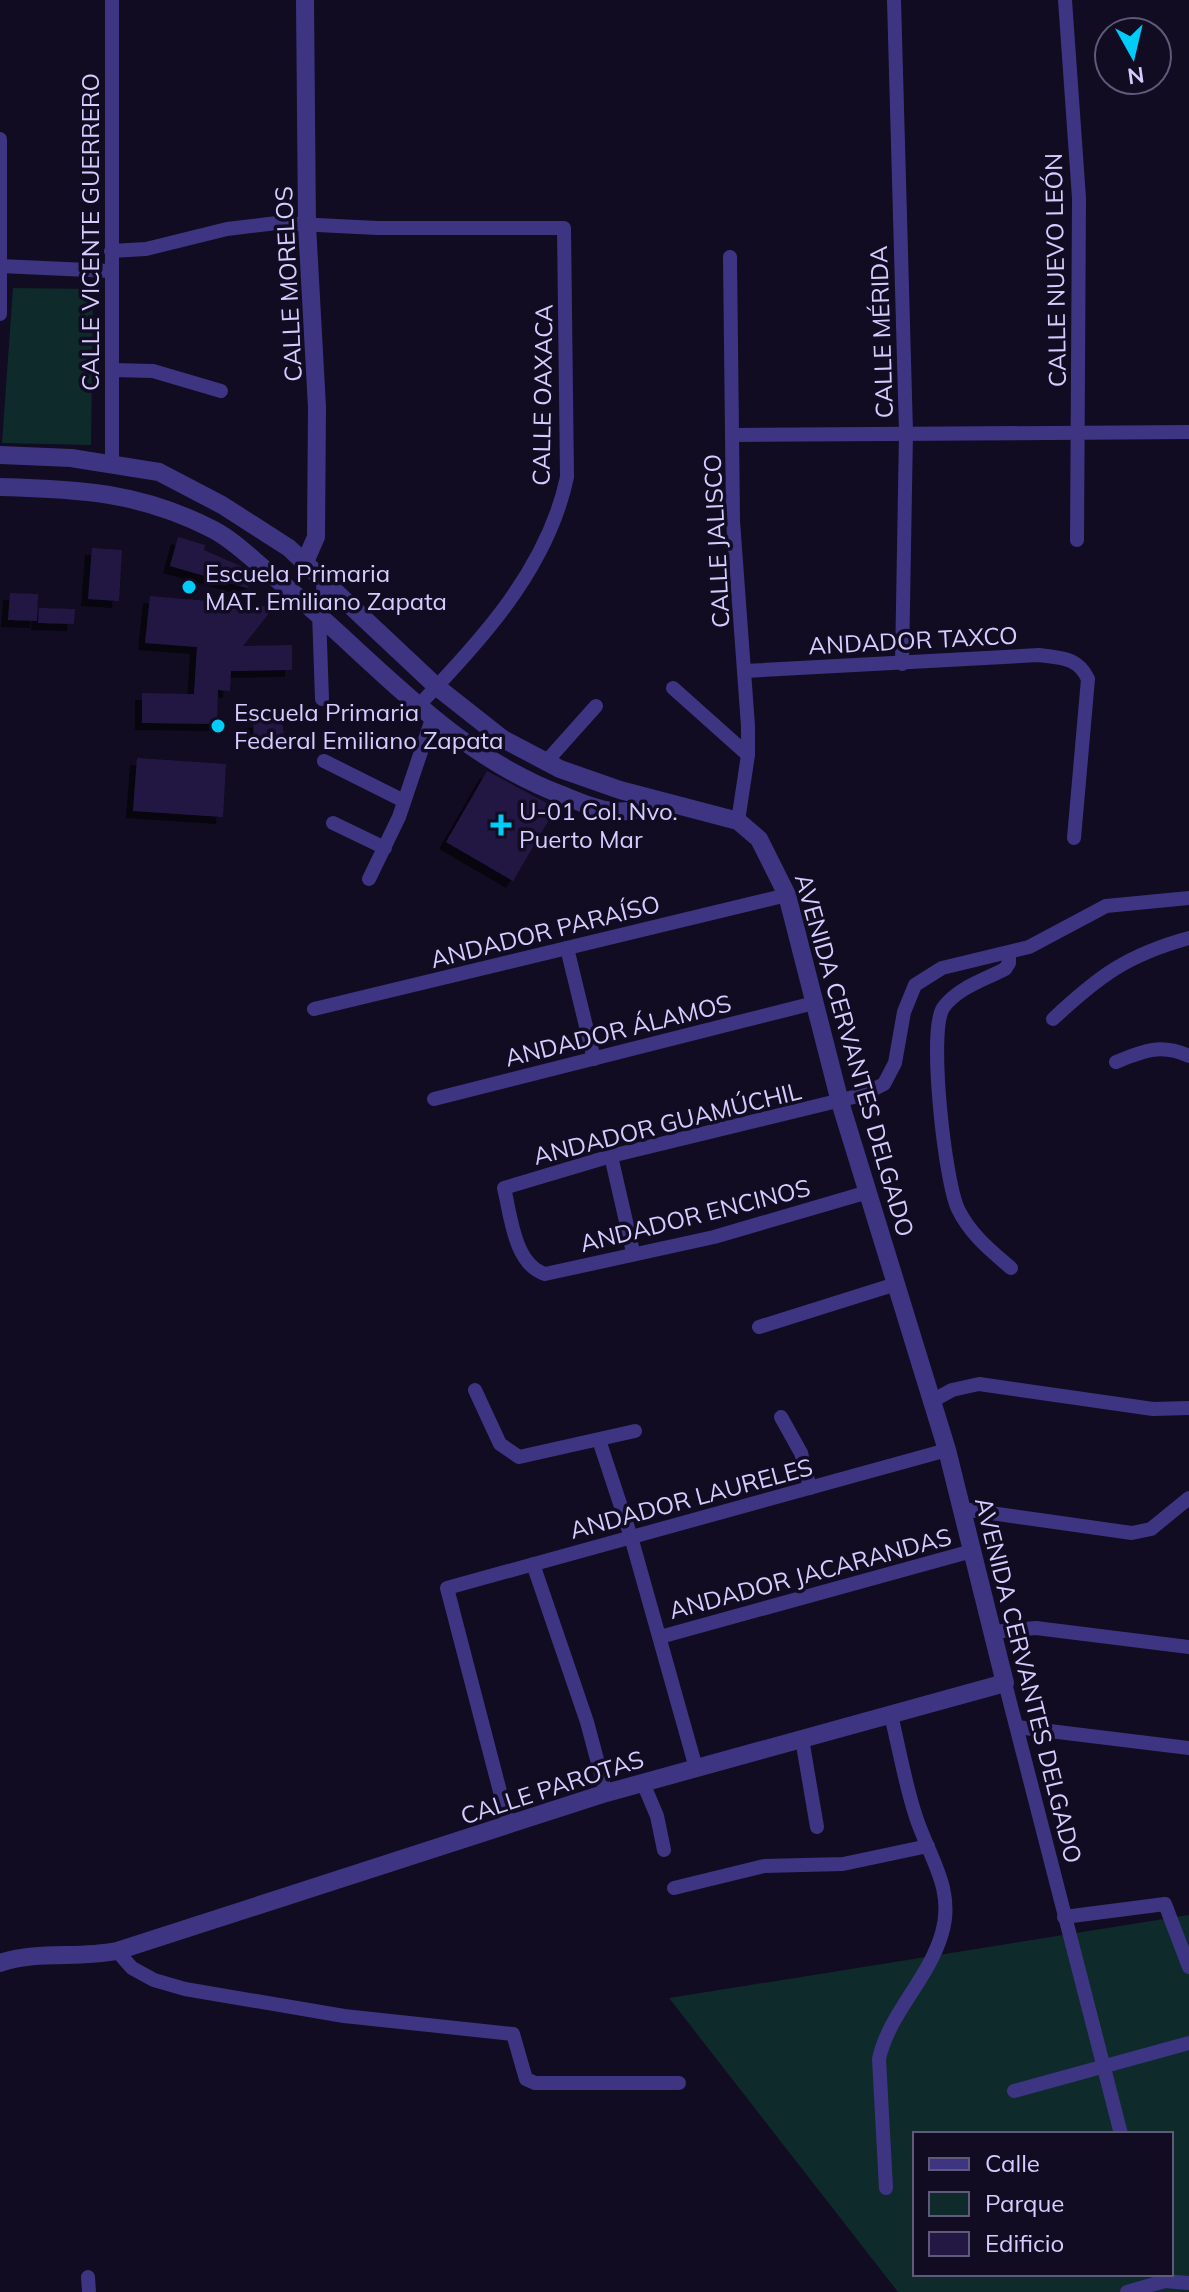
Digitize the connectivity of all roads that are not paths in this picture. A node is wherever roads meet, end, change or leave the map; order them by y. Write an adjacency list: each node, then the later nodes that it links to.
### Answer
1 (112, 0): 7 (street, CALLE VICENTE GUERRERO)
2 (305, 0): 6 (street, CALLE MORELOS)
3 (894, 0): 14 (street, CALLE MÉRIDA)
4 (1065, 0): 16 (street, CALLE NUEVO LEÓN)
5 (0, 139): 9 (street)
6 (307, 225): 7 (street); 22 (street, CALLE MORELOS); 27 (street, CALLE OAXACA)
7 (111, 251): 10 (street, CALLE VICENTE GUERRERO)
8 (730, 257): 17 (street, CALLE JALISCO)
9 (1, 266): 10 (street); 11 (street)
10 (110, 271): 12 (street, CALLE VICENTE GUERRERO)
11 (0, 314)
12 (113, 370): 13 (street); 19 (street, CALLE VICENTE GUERRERO)
13 (221, 391)
14 (906, 432): 16 (street); 17 (street); 25 (street, CALLE MÉRIDA)
15 (1189, 432): 16 (street)
16 (1078, 433): 21 (street, CALLE NUEVO LEÓN)
17 (733, 435): 26 (street, CALLE JALISCO)
18 (0, 455): 19 (street)
19 (112, 464): 22 (street)
20 (0, 487): 24 (street)
21 (1077, 540)
22 (305, 562): 23 (street)
23 (325, 578): 24 (street); 27 (street)
24 (319, 613): 29 (street); 31 (street)
25 (902, 664): 26 (street, ANDADOR TAXCO); 40 (street, ANDADOR TAXCO)
26 (745, 671): 32 (street, CALLE JALISCO)
27 (437, 687): 31 (street, CALLE OAXACA); 34 (street)
28 (673, 688): 32 (street)
29 (322, 699)
30 (596, 706): 34 (street)
31 (425, 712): 35 (street); 36 (street, CALLE OAXACA)
32 (748, 755): 38 (street, CALLE JALISCO)
33 (324, 761): 36 (street)
34 (553, 766): 35 (street); 37 (street)
35 (551, 791): 37 (street)
36 (404, 801): 41 (street, CALLE OAXACA)
37 (659, 802): 38 (street)
38 (738, 821): 43 (street, AVENIDA CERVANTES DELGADO)
39 (333, 823): 41 (street)
40 (1074, 838)
41 (385, 848): 42 (street, CALLE OAXACA)
42 (369, 879)
43 (787, 895): 46 (street, ANDADOR PARAÍSO); 48 (street, AVENIDA CERVANTES DELGADO)
44 (1189, 898): 47 (street)
45 (1189, 938): 50 (street)
46 (567, 948): 49 (street, ANDADOR PARAÍSO); 52 (street)
47 (1009, 953): 55 (street); 59 (street)
48 (814, 1003): 52 (street, ANDADOR ÁLAMOS); 55 (street, AVENIDA CERVANTES DELGADO)
49 (314, 1009)
50 (1053, 1019)
51 (1189, 1056): 53 (street)
52 (594, 1059): 54 (street, ANDADOR ÁLAMOS)
53 (1116, 1062)
54 (434, 1099)
55 (840, 1102): 56 (street, ANDADOR GUAMÚCHIL); 57 (street, AVENIDA CERVANTES DELGADO)
56 (611, 1156): 58 (street); 60 (street, ANDADOR GUAMÚCHIL)
57 (868, 1192): 58 (street, ANDADOR ENCINOS); 61 (street, AVENIDA CERVANTES DELGADO)
58 (633, 1252): 60 (street, ANDADOR ENCINOS)
59 (1011, 1268)
60 (533, 1270)
61 (896, 1284): 62 (street); 64 (street, AVENIDA CERVANTES DELGADO)
62 (759, 1327)
63 (475, 1390): 68 (street)
64 (932, 1401): 65 (street); 69 (street, AVENIDA CERVANTES DELGADO)
65 (1189, 1408)
66 (781, 1417): 70 (street)
67 (635, 1431): 68 (street)
68 (599, 1440): 73 (street)
69 (947, 1450): 70 (street, ANDADOR LAURELES); 72 (street, AVENIDA CERVANTES DELGADO)
70 (810, 1488): 73 (street, ANDADOR LAURELES)
71 (1189, 1498): 72 (street)
72 (962, 1509): 74 (street, AVENIDA CERVANTES DELGADO)
73 (631, 1537): 75 (street, ANDADOR LAURELES); 77 (street)
74 (972, 1551): 76 (street, AVENIDA CERVANTES DELGADO); 77 (street, ANDADOR JACARANDAS)
75 (533, 1564): 86 (street); 87 (street, ANDADOR LAURELES)
76 (993, 1632): 78 (street); 79 (street, AVENIDA CERVANTES DELGADO)
77 (660, 1637): 84 (street)
78 (1189, 1647)
79 (1005, 1683): 80 (street, CALLE PAROTAS); 81 (street, AVENIDA CERVANTES DELGADO)
80 (891, 1715): 82 (street, CALLE PAROTAS); 89 (street)
81 (1017, 1727): 83 (street); 92 (street, AVENIDA CERVANTES DELGADO)
82 (802, 1739): 84 (street, CALLE PAROTAS); 88 (street)
83 (1189, 1748)
84 (696, 1768): 85 (street, CALLE PAROTAS)
85 (643, 1783): 86 (street, CALLE PAROTAS); 90 (street)
86 (606, 1793): 87 (street, CALLE PAROTAS)
87 (509, 1826): 93 (street, CALLE PAROTAS)
88 (817, 1827)
89 (928, 1846): 91 (street); 101 (street)
90 (664, 1850)
91 (674, 1888)
92 (1064, 1917): 95 (street); 97 (street, AVENIDA CERVANTES DELGADO)
93 (117, 1951): 94 (street, CALLE PAROTAS); 98 (street)
94 (0, 1963)
95 (1189, 1967)
96 (1189, 2043): 97 (street)
97 (1101, 2067): 99 (street); 100 (street, AVENIDA CERVANTES DELGADO)
98 (679, 2083)
99 (1014, 2091)
100 (1120, 2132)
101 (886, 2188)
102 (1165, 2282): 103 (street); 104 (street)
103 (1189, 2283)
104 (1127, 2292)

